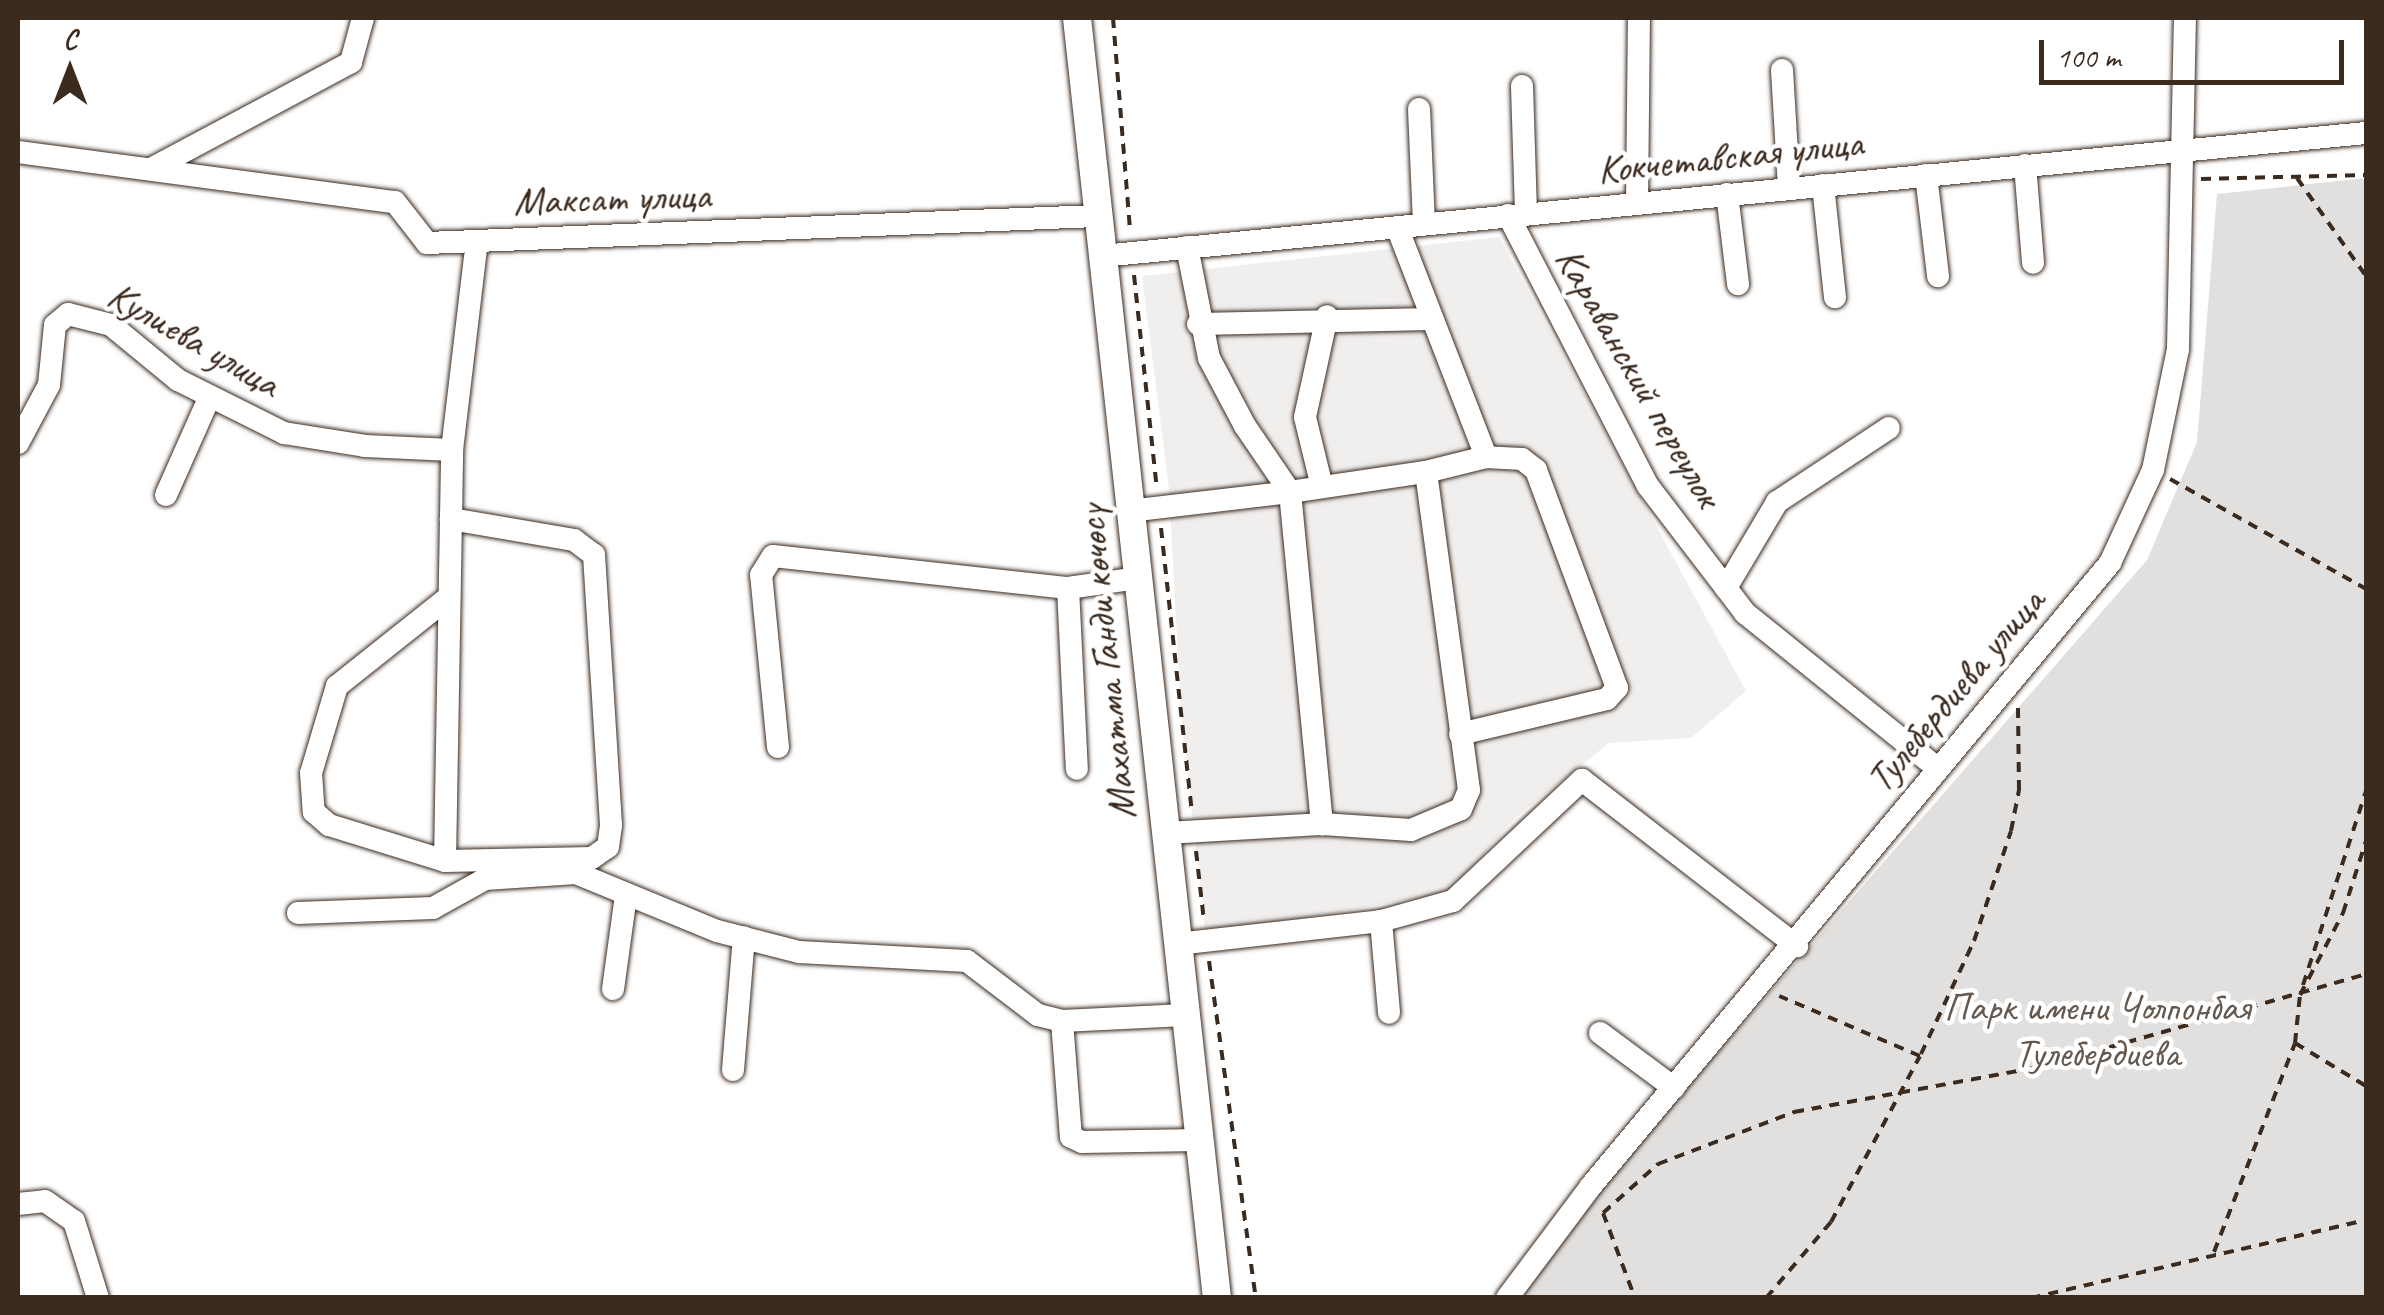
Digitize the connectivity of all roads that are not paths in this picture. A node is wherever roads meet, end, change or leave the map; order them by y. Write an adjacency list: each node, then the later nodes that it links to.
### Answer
1 (364, 18): 12 (street)
2 (1077, 18): 19 (main road, Махатма Ганди көчөсү)
3 (1639, 18): 17 (street)
4 (2185, 18): 9 (street, Тулебердиева улица)
5 (1782, 70): 15 (street)
6 (1522, 86): 18 (street)
7 (1419, 109): 20 (street)
8 (2366, 132): 9 (street, Кокчетавская улица)
9 (2185, 150): 11 (street, Кокчетавская улица); 50 (street, Тулебердиева улица)
10 (18, 152): 12 (street, Максат улица)
11 (2024, 165): 13 (street, Кокчетавская улица); 25 (street)
12 (151, 169): 22 (street, Максат улица)
13 (1926, 175): 14 (street, Кокчетавская улица); 26 (street)
14 (1823, 185): 15 (street, Кокчетавская улица); 28 (street)
15 (1789, 188): 16 (street, Кокчетавская улица)
16 (1727, 194): 17 (street, Кокчетавская улица); 27 (street)
17 (1636, 203): 18 (street, Кокчетавская улица)
18 (1517, 214): 20 (street, Кокчетавская улица); 45 (street, Караванский переулок)
19 (1097, 216): 22 (street, Максат улица); 24 (main road, Махатма Ганди көчөсү)
20 (1424, 224): 21 (street, Кокчетавская улица)
21 (1396, 226): 23 (street, Кокчетавская улица); 30 (street)
22 (477, 241): 35 (street)
23 (1186, 247): 24 (street, Кокчетавская улица); 31 (street)
24 (1102, 256): 41 (main road, Махатма Ганди көчөсү)
25 (2033, 264)
26 (1938, 276)
27 (1738, 284)
28 (1836, 297)
29 (1328, 316): 30 (street); 31 (street); 38 (street)
30 (1432, 319): 36 (street)
31 (1198, 324): 39 (street)
32 (210, 396): 34 (street, Кулиева улица); 35 (street, Кулиева улица); 40 (street)
33 (1890, 428): 45 (street)
34 (18, 442)
35 (452, 450): 42 (street)
36 (1486, 458): 37 (street); 47 (street)
37 (1426, 472): 38 (street); 47 (street)
38 (1322, 486): 39 (street)
39 (1290, 492): 41 (street); 51 (street)
40 (166, 495)
41 (1129, 511): 43 (main road, Махатма Ганди көчөсү)
42 (451, 519): 46 (street); 53 (street)
43 (1136, 578): 44 (street); 52 (main road, Махатма Ганди көчөсү)
44 (1068, 588): 48 (street); 49 (street)
45 (1726, 588): 50 (street, Караванский переулок)
46 (449, 597): 53 (street); 53 (street)
47 (1460, 734): 51 (street)
48 (778, 747)
49 (1077, 768)
50 (1937, 768): 59 (street, Тулебердиева улица)
51 (1322, 824): 52 (street)
52 (1164, 832): 58 (main road, Махатма Ганди көчөсү)
53 (445, 861)
54 (626, 896): 55 (street); 57 (street); 60 (street)
55 (298, 914)
56 (1381, 921): 58 (street); 59 (street); 61 (street)
57 (744, 938): 63 (street); 65 (street)
58 (1176, 944): 62 (main road, Махатма Ганди көчөсү)
59 (1797, 946): 66 (street, Тулебердиева улица)
60 (613, 989)
61 (1389, 1012)
62 (1184, 1015): 63 (street); 67 (main road, Махатма Ганди көчөсү)
63 (1062, 1021): 67 (street)
64 (1600, 1032): 66 (street)
65 (732, 1070)
66 (1674, 1088): 71 (street, Тулебердиева улица)
67 (1198, 1140): 70 (main road, Махатма Ганди көчөсү)
68 (18, 1204): 69 (street)
69 (98, 1298)
70 (1217, 1298)
71 (1507, 1298)

